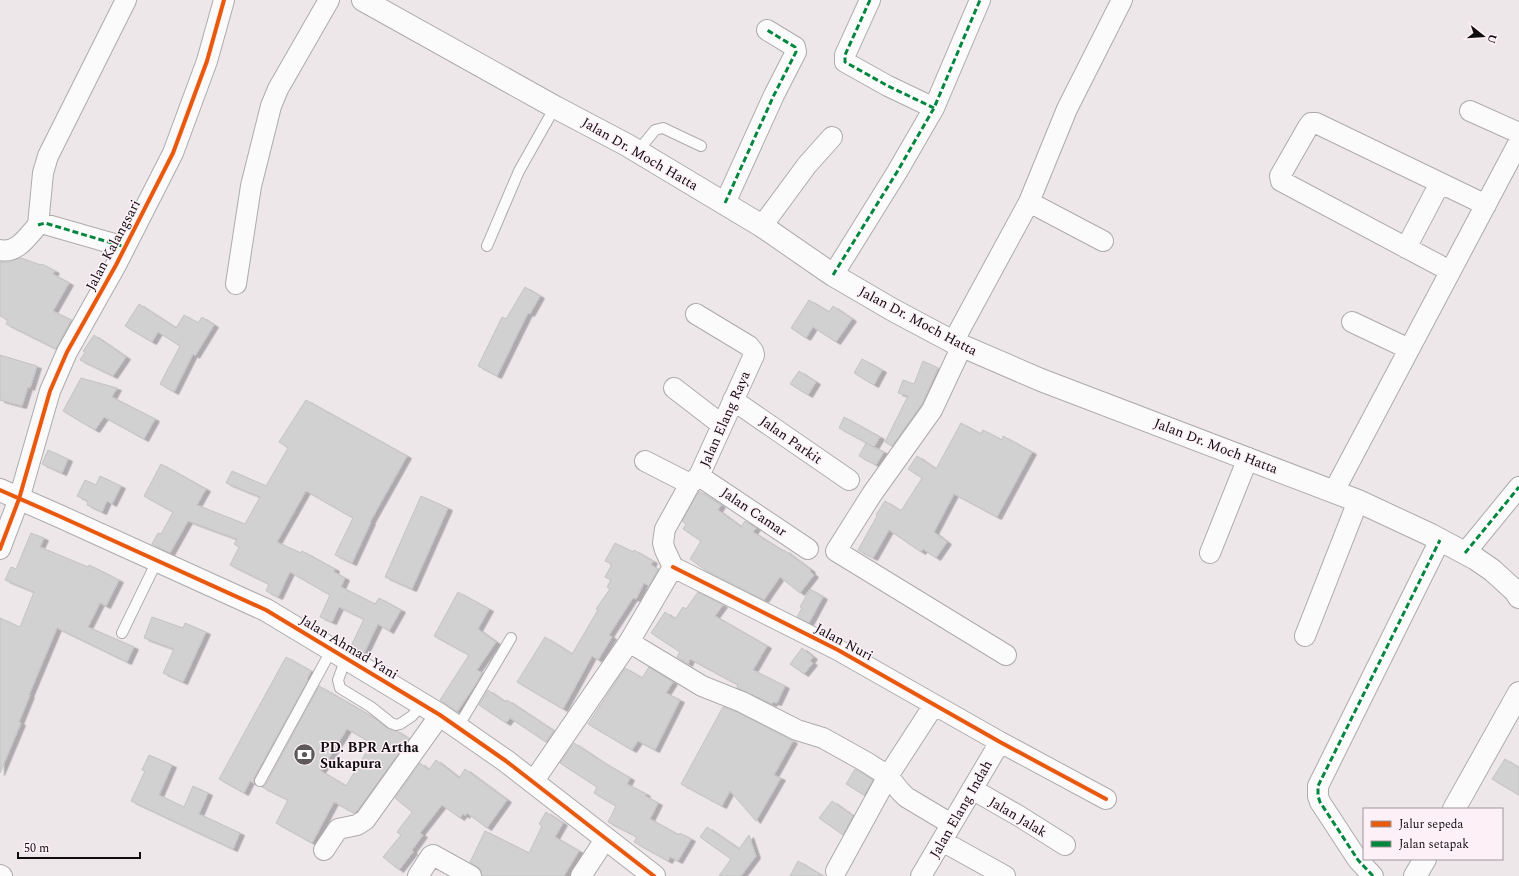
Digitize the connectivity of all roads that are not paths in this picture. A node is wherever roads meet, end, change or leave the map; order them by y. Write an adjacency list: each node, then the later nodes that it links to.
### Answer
1 (126, 0): 22 (street)
2 (224, 0): 26 (street, Jalan Kalangsari)
3 (329, 0): 31 (street)
4 (362, 0): 8 (main road, Jalan Dr. Moch Hatta)
5 (870, 0): 11 (street)
6 (980, 0): 11 (street)
7 (1122, 0): 19 (street)
8 (389, 6): 10 (main road, Jalan Dr. Moch Hatta)
9 (767, 30): 20 (street)
10 (555, 107): 17 (main road, Jalan Dr. Moch Hatta); 25 (lane)
11 (934, 108): 30 (street)
12 (1470, 111): 13 (street)
13 (1519, 133)
14 (832, 136): 23 (street)
15 (1519, 142): 21 (street)
16 (701, 146): 17 (lane)
17 (638, 152): 20 (main road, Jalan Dr. Moch Hatta)
18 (1440, 184): 21 (street); 27 (street); 27 (street)
19 (1029, 202): 24 (street); 34 (street)
20 (725, 203): 23 (main road, Jalan Dr. Moch Hatta)
21 (1486, 205): 29 (street)
22 (38, 225): 26 (street); 28 (street)
23 (762, 226): 30 (main road, Jalan Dr. Moch Hatta)
24 (1103, 241)
25 (487, 246)
26 (125, 247): 45 (street, Jalan Kalangsari)
27 (1406, 248): 29 (street)
28 (0, 250)
29 (1450, 271): 35 (street)
30 (833, 275): 34 (main road, Jalan Dr. Moch Hatta)
31 (236, 284)
32 (696, 314): 37 (street, Jalan Elang Raya)
33 (1352, 322): 35 (street)
34 (958, 344): 39 (main road, Jalan Dr. Moch Hatta); 60 (street)
35 (1409, 349): 44 (street)
36 (674, 388): 38 (street)
37 (733, 400): 38 (street, Jalan Elang Raya); 42 (street, Jalan Parkit)
38 (722, 425): 41 (street, Jalan Elang Raya)
39 (1248, 458): 44 (main road, Jalan Dr. Moch Hatta); 50 (street)
40 (645, 461): 41 (street, Jalan Camar)
41 (695, 480): 48 (street, Jalan Camar); 53 (street, Jalan Elang Raya)
42 (849, 480)
43 (1519, 487): 51 (street)
44 (1334, 491): 46 (main road, Jalan Dr. Moch Hatta)
45 (10, 494): 49 (street, Jalan Kalangsari); 52 (main road, Jalan Ahmad Yani)
46 (1358, 501): 47 (main road, Jalan Dr. Moch Hatta); 56 (street)
47 (1440, 540): 51 (main road, Jalan Dr. Moch Hatta); 84 (street)
48 (808, 548)
49 (0, 549)
50 (1210, 553)
51 (1465, 553): 54 (main road, Jalan Dr. Moch Hatta)
52 (157, 561): 55 (lane); 59 (main road, Jalan Ahmad Yani)
53 (673, 567): 58 (street); 62 (street, Jalan Nuri)
54 (1519, 597)
55 (122, 633)
56 (1305, 636)
57 (511, 638): 64 (lane)
58 (629, 642): 66 (street); 68 (street)
59 (339, 654): 63 (main road, Jalan Ahmad Yani); 63 (lane); 67 (lane)
60 (1006, 655)
61 (1519, 693): 71 (main road)
62 (934, 704): 65 (street, Jalan Nuri); 66 (street)
63 (431, 709): 64 (main road, Jalan Ahmad Yani); 75 (street)
64 (458, 727): 68 (main road, Jalan Ahmad Yani)
65 (1000, 742): 69 (street, Jalan Elang Indah); 70 (street, Jalan Nuri)
66 (888, 776): 72 (street); 77 (street)
67 (260, 781)
68 (534, 782): 73 (main road, Jalan Ahmad Yani)
69 (972, 789): 72 (street, Jalan Elang Indah); 74 (street, Jalan Jalak)
70 (1106, 800)
71 (1455, 808)
72 (947, 833): 82 (street, Jalan Elang Indah); 83 (street)
73 (606, 838): 80 (street); 81 (main road, Jalan Ahmad Yani)
74 (1064, 845)
75 (324, 850)
76 (1424, 860): 85 (main road)
77 (836, 871)
78 (418, 876): 79 (street)
79 (471, 876)
80 (581, 876)
81 (654, 876)
82 (921, 876)
83 (1005, 876)
84 (1373, 876)
85 (1415, 876)

